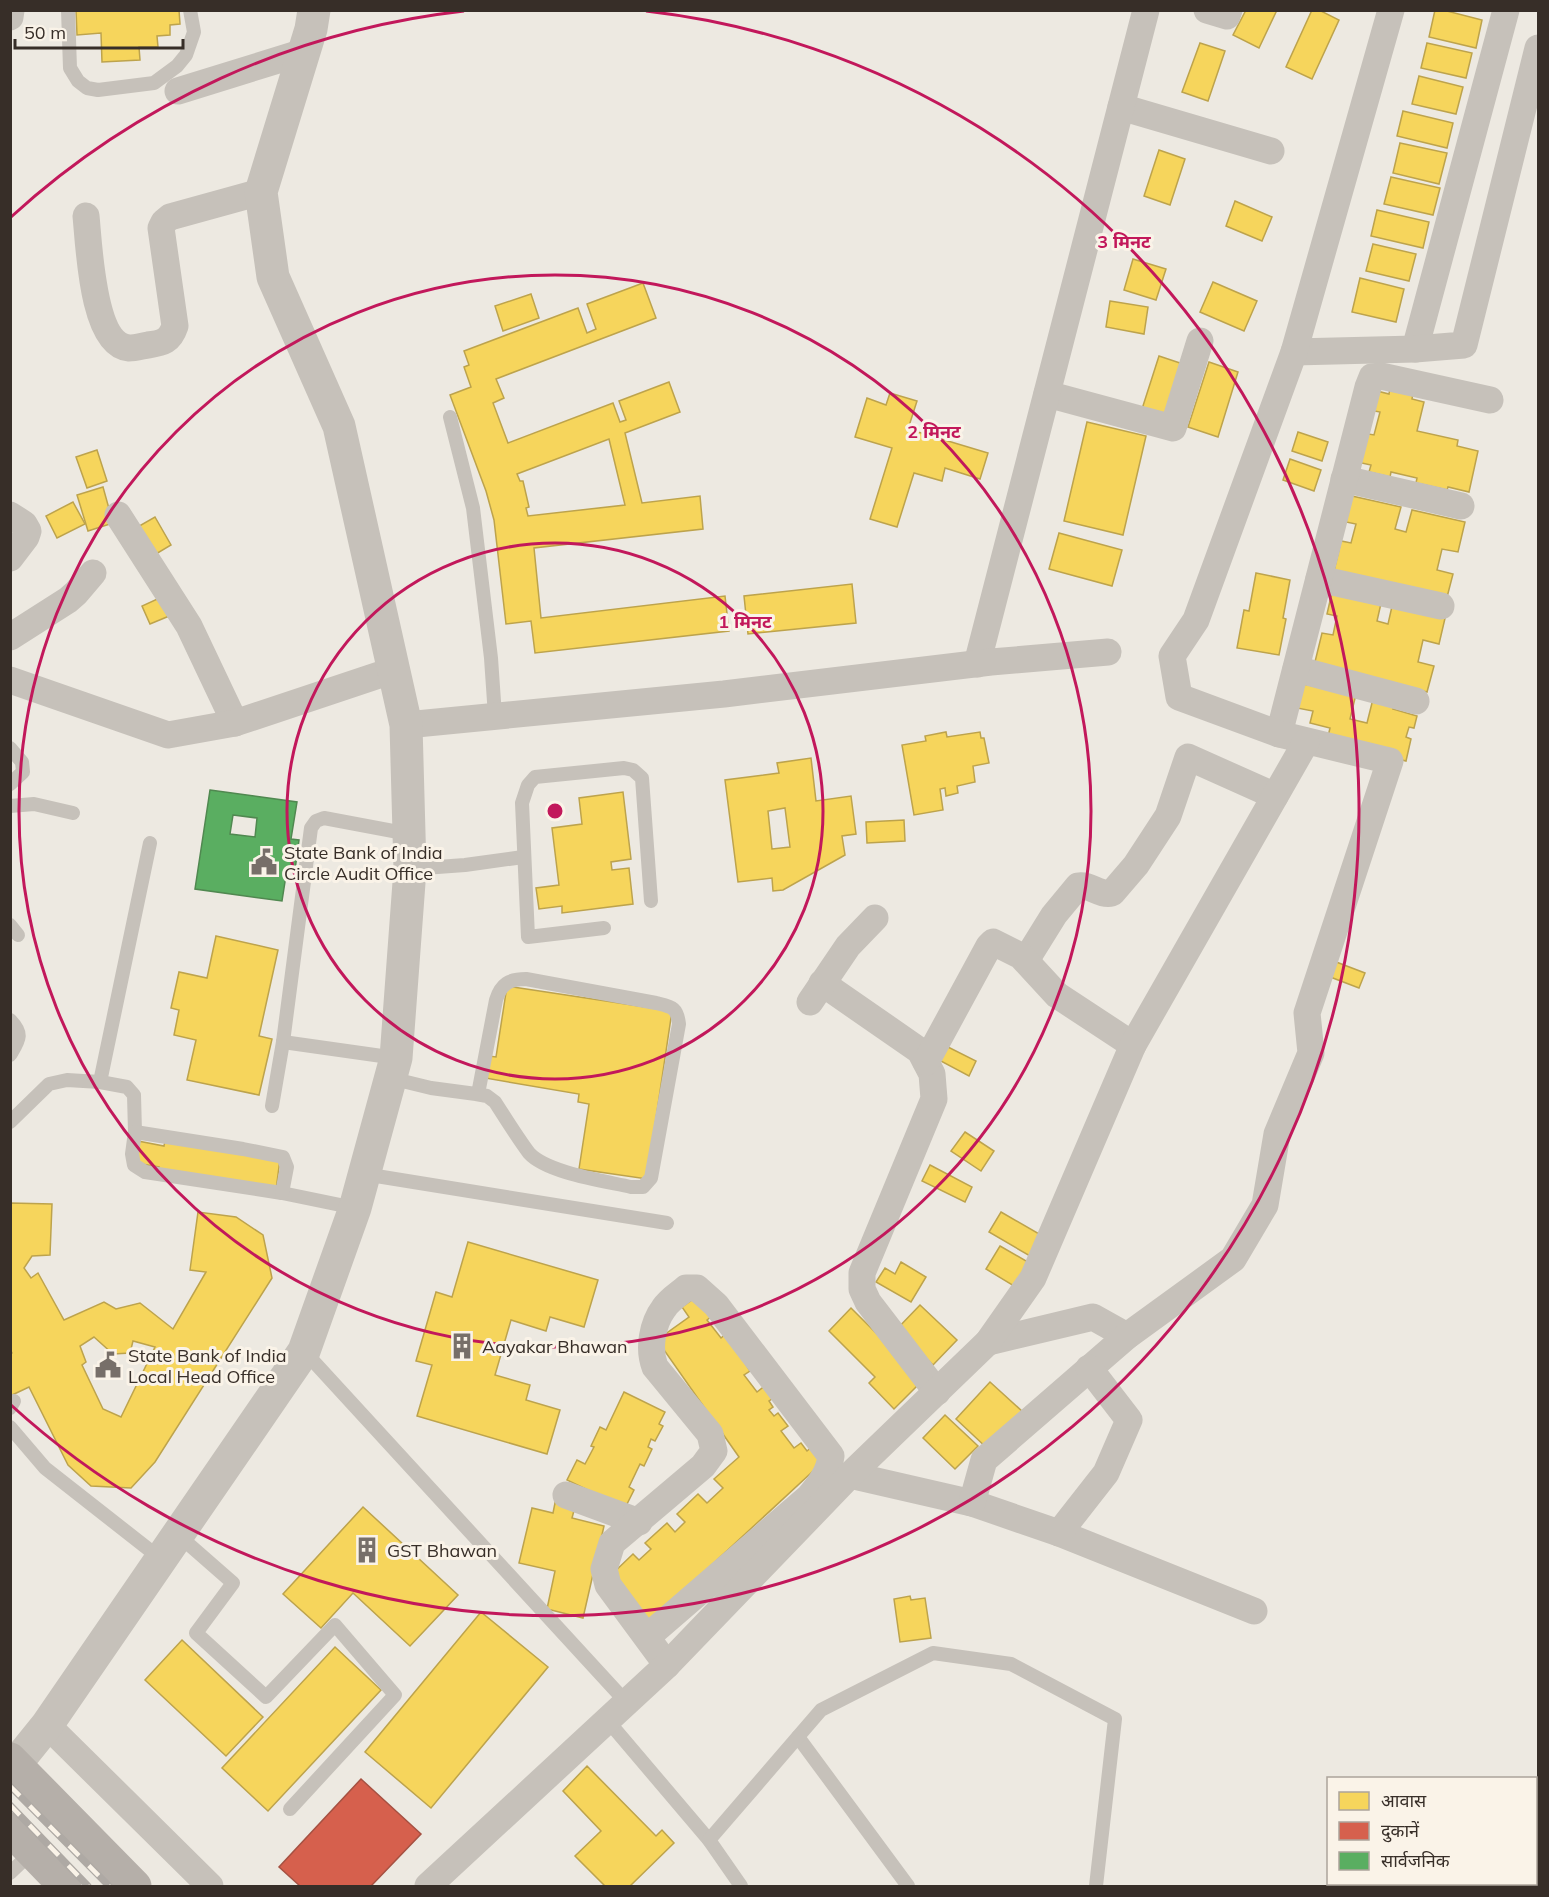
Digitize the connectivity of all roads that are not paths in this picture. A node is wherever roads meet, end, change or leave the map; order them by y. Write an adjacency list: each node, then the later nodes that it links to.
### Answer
1 (11, 10): 10 (street)
2 (68, 10): 3 (lane)
3 (190, 10)
4 (314, 10): 12 (street)
5 (1146, 10): 14 (street)
6 (1207, 10): 7 (street)
7 (1229, 10)
8 (1391, 10): 20 (street)
9 (1506, 10): 19 (street)
10 (10, 18)
11 (1539, 48): 19 (street)
12 (304, 52): 13 (street); 16 (street)
13 (178, 91)
14 (1121, 107): 15 (street); 21 (street)
15 (1271, 151)
16 (261, 192): 17 (street); 36 (street)
17 (86, 216)
18 (1200, 340): 21 (street)
19 (1415, 350): 20 (street)
20 (1294, 351): 42 (street)
21 (1047, 394): 34 (street)
22 (1490, 400): 24 (street)
23 (450, 417): 39 (lane)
24 (1344, 479): 25 (street); 30 (street)
25 (1461, 506)
26 (10, 515): 28 (street)
27 (118, 515): 40 (street)
28 (10, 558)
29 (93, 573): 32 (street)
30 (1319, 579): 31 (street); 35 (street)
31 (1441, 606)
32 (10, 637)
33 (1108, 652): 34 (street)
34 (977, 664): 39 (street)
35 (1296, 669): 38 (street); 42 (street)
36 (394, 670): 40 (street); 41 (street)
37 (10, 681): 40 (street)
38 (1416, 701)
39 (495, 716): 41 (street)
40 (235, 723)
41 (406, 725): 49 (street)
42 (1279, 734): 43 (street)
43 (1306, 742): 46 (street); 72 (street)
44 (10, 748): 45 (lane)
45 (10, 784)
46 (1275, 796): 56 (street); 59 (street)
47 (10, 806): 48 (lane)
48 (74, 813)
49 (409, 834): 52 (street); 58 (lane)
50 (150, 843): 63 (lane)
51 (523, 857): 52 (lane); 53 (lane); 55 (lane)
52 (410, 870): 62 (street)
53 (651, 901)
54 (875, 918): 61 (street)
55 (604, 928)
56 (1026, 960): 59 (street); 61 (street)
57 (10, 1020): 60 (lane)
58 (283, 1042): 62 (lane); 65 (lane)
59 (1133, 1045): 73 (street)
60 (10, 1055)
61 (926, 1062): 76 (street)
62 (393, 1068): 64 (lane); 68 (street)
63 (100, 1082): 66 (lane); 67 (lane)
64 (478, 1095): 64 (lane)
65 (272, 1106)
66 (10, 1122)
67 (135, 1132): 69 (lane); 69 (lane)
68 (364, 1174): 70 (street); 71 (lane)
69 (282, 1193): 70 (lane)
70 (355, 1208): 74 (street)
71 (667, 1223)
72 (1127, 1336): 73 (street); 75 (street)
73 (988, 1342): 76 (street)
74 (303, 1351): 83 (street); 87 (lane)
75 (1089, 1368): 80 (street); 82 (street)
76 (937, 1392): 78 (street)
77 (10, 1427): 83 (lane)
78 (850, 1475): 80 (street); 86 (street)
79 (566, 1495): 81 (street)
80 (972, 1503): 82 (street)
81 (639, 1522): 85 (street); 85 (street)
82 (1059, 1533): 84 (street)
83 (169, 1546): 88 (street); 91 (lane)
84 (1254, 1611)
85 (647, 1637): 86 (street)
86 (667, 1665): 87 (street)
87 (617, 1712): 92 (lane); 97 (street)
88 (46, 1725): 90 (street); 96 (street)
89 (798, 1737): 92 (lane); 99 (lane); 100 (lane)
90 (12, 1765): 95 (main road)
91 (290, 1809)
92 (709, 1840): 98 (lane)
93 (18, 1851): 94 (main road)
94 (64, 1887)
95 (135, 1887)
96 (210, 1887)
97 (428, 1887)
98 (741, 1887)
99 (908, 1887)
100 (1095, 1887)

